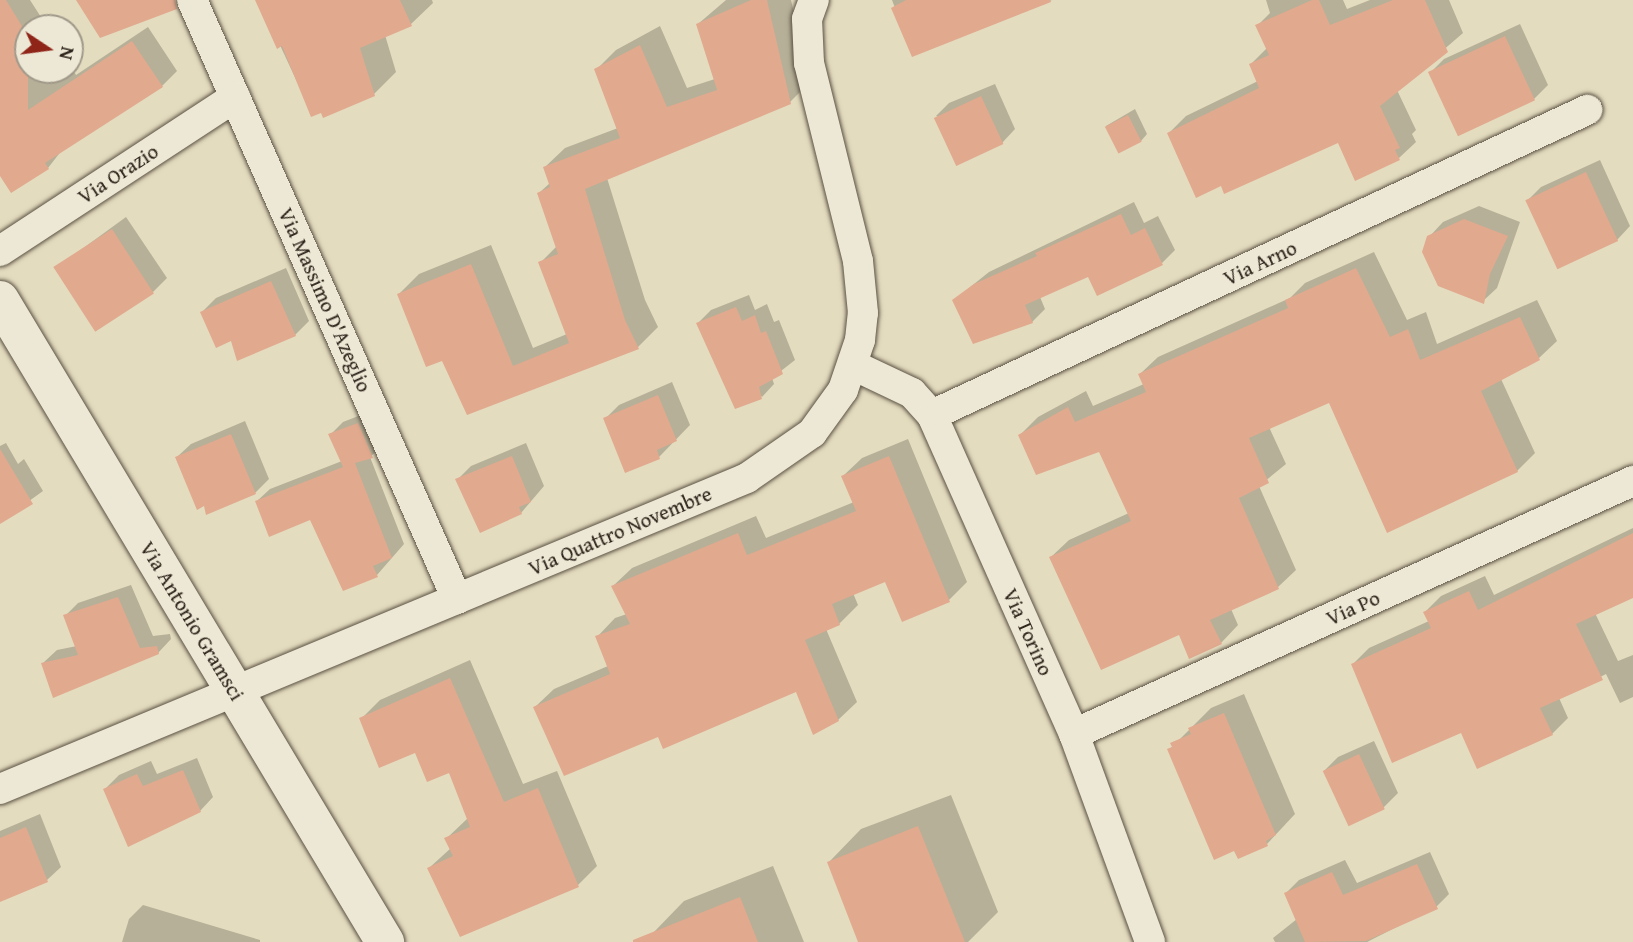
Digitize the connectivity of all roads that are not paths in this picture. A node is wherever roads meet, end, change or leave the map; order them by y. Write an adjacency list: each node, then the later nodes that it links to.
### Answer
1 (192, 0): 3 (street, Via Massimo D'Azeglio)
2 (803, 6): 7 (street, Via Quattro Novembre)
3 (235, 97): 5 (street, Via Orazio); 10 (street, Via Massimo D'Azeglio)
4 (1587, 110): 8 (street, Via Arno)
5 (0, 251)
6 (0, 300): 11 (street, Via Antonio Gramsci)
7 (853, 365): 8 (street, Via Torino); 10 (street, Via Quattro Novembre)
8 (932, 415): 12 (street, Via Torino)
9 (1633, 481): 12 (street, Via Po)
10 (457, 599): 11 (street, Via Quattro Novembre)
11 (235, 692): 13 (street, Via Quattro Novembre); 14 (street, Via Antonio Gramsci)
12 (1074, 734): 15 (street, Via Torino)
13 (0, 789)
14 (385, 942)
15 (1150, 942)

